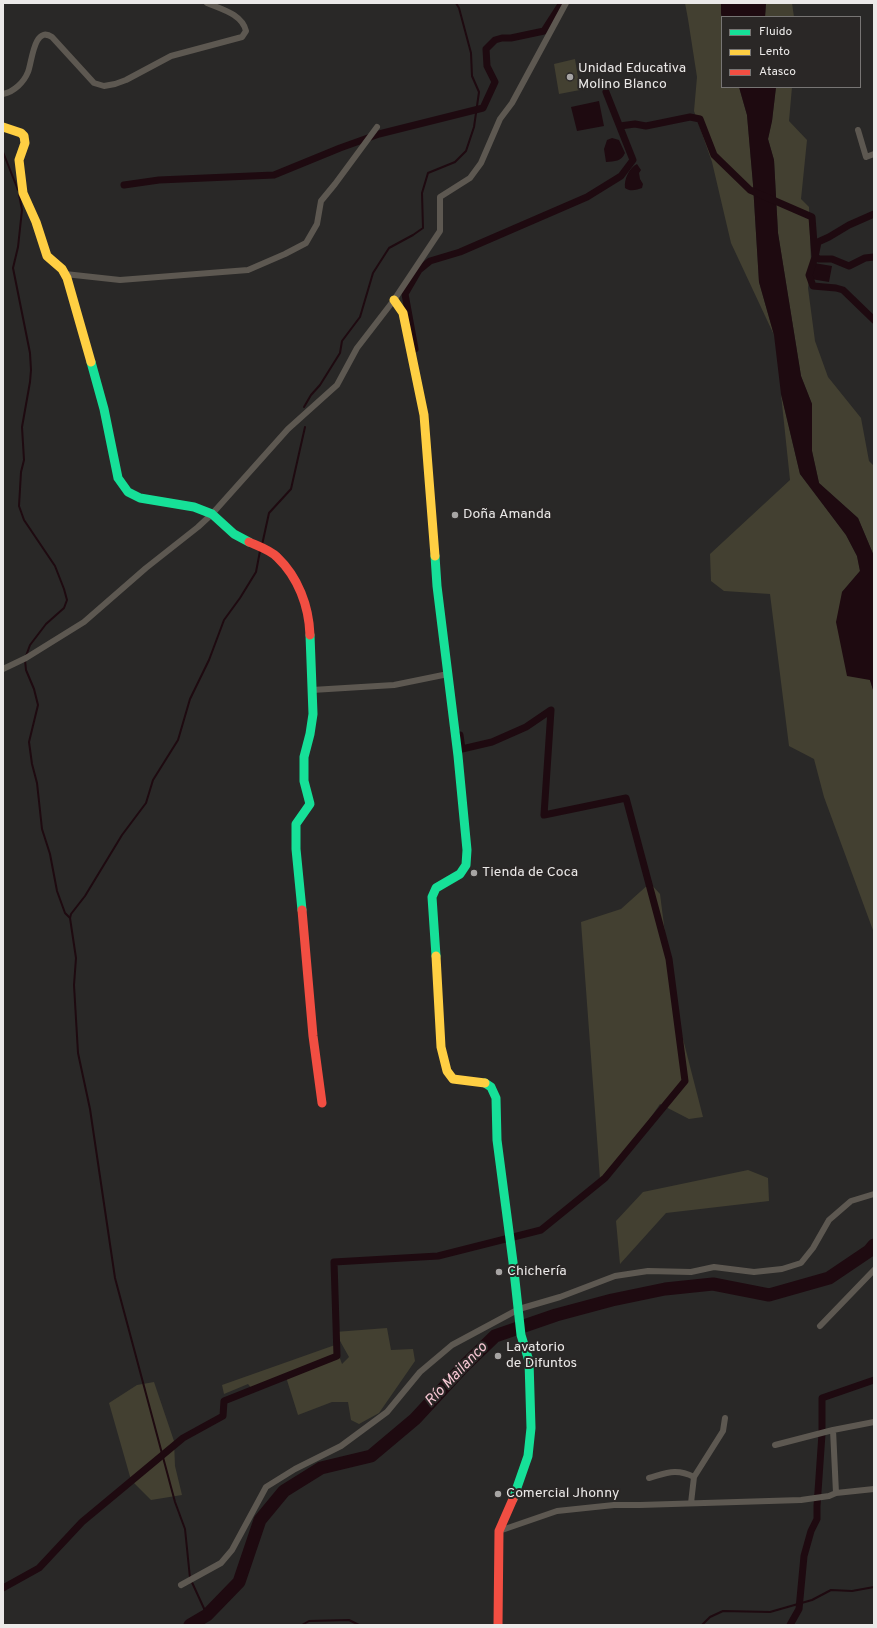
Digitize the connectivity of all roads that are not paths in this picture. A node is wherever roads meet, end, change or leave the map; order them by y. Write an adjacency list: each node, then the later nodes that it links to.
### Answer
1 (207, 3): 3 (street)
2 (566, 3): 9 (street)
3 (3, 94)
4 (3, 127): 8 (street)
5 (378, 127): 8 (street)
6 (858, 130): 7 (street)
7 (874, 154)
8 (65, 274): 10 (street)
9 (394, 300): 10 (street); 12 (street)
10 (212, 514): 11 (street); 13 (street)
11 (3, 669)
12 (448, 674): 13 (street); 17 (street)
13 (312, 690): 14 (street)
14 (322, 1103)
15 (874, 1194): 17 (street)
16 (874, 1270): 18 (street)
17 (519, 1309): 28 (street); 29 (street)
18 (820, 1326)
19 (725, 1418): 23 (street)
20 (874, 1422): 21 (street)
21 (833, 1430): 22 (street); 26 (street)
22 (775, 1445)
23 (694, 1477): 24 (street); 27 (street)
24 (649, 1478)
25 (874, 1489): 26 (street)
26 (836, 1493): 27 (street)
27 (691, 1503): 28 (street)
28 (499, 1531): 30 (street)
29 (181, 1585)
30 (498, 1625)

